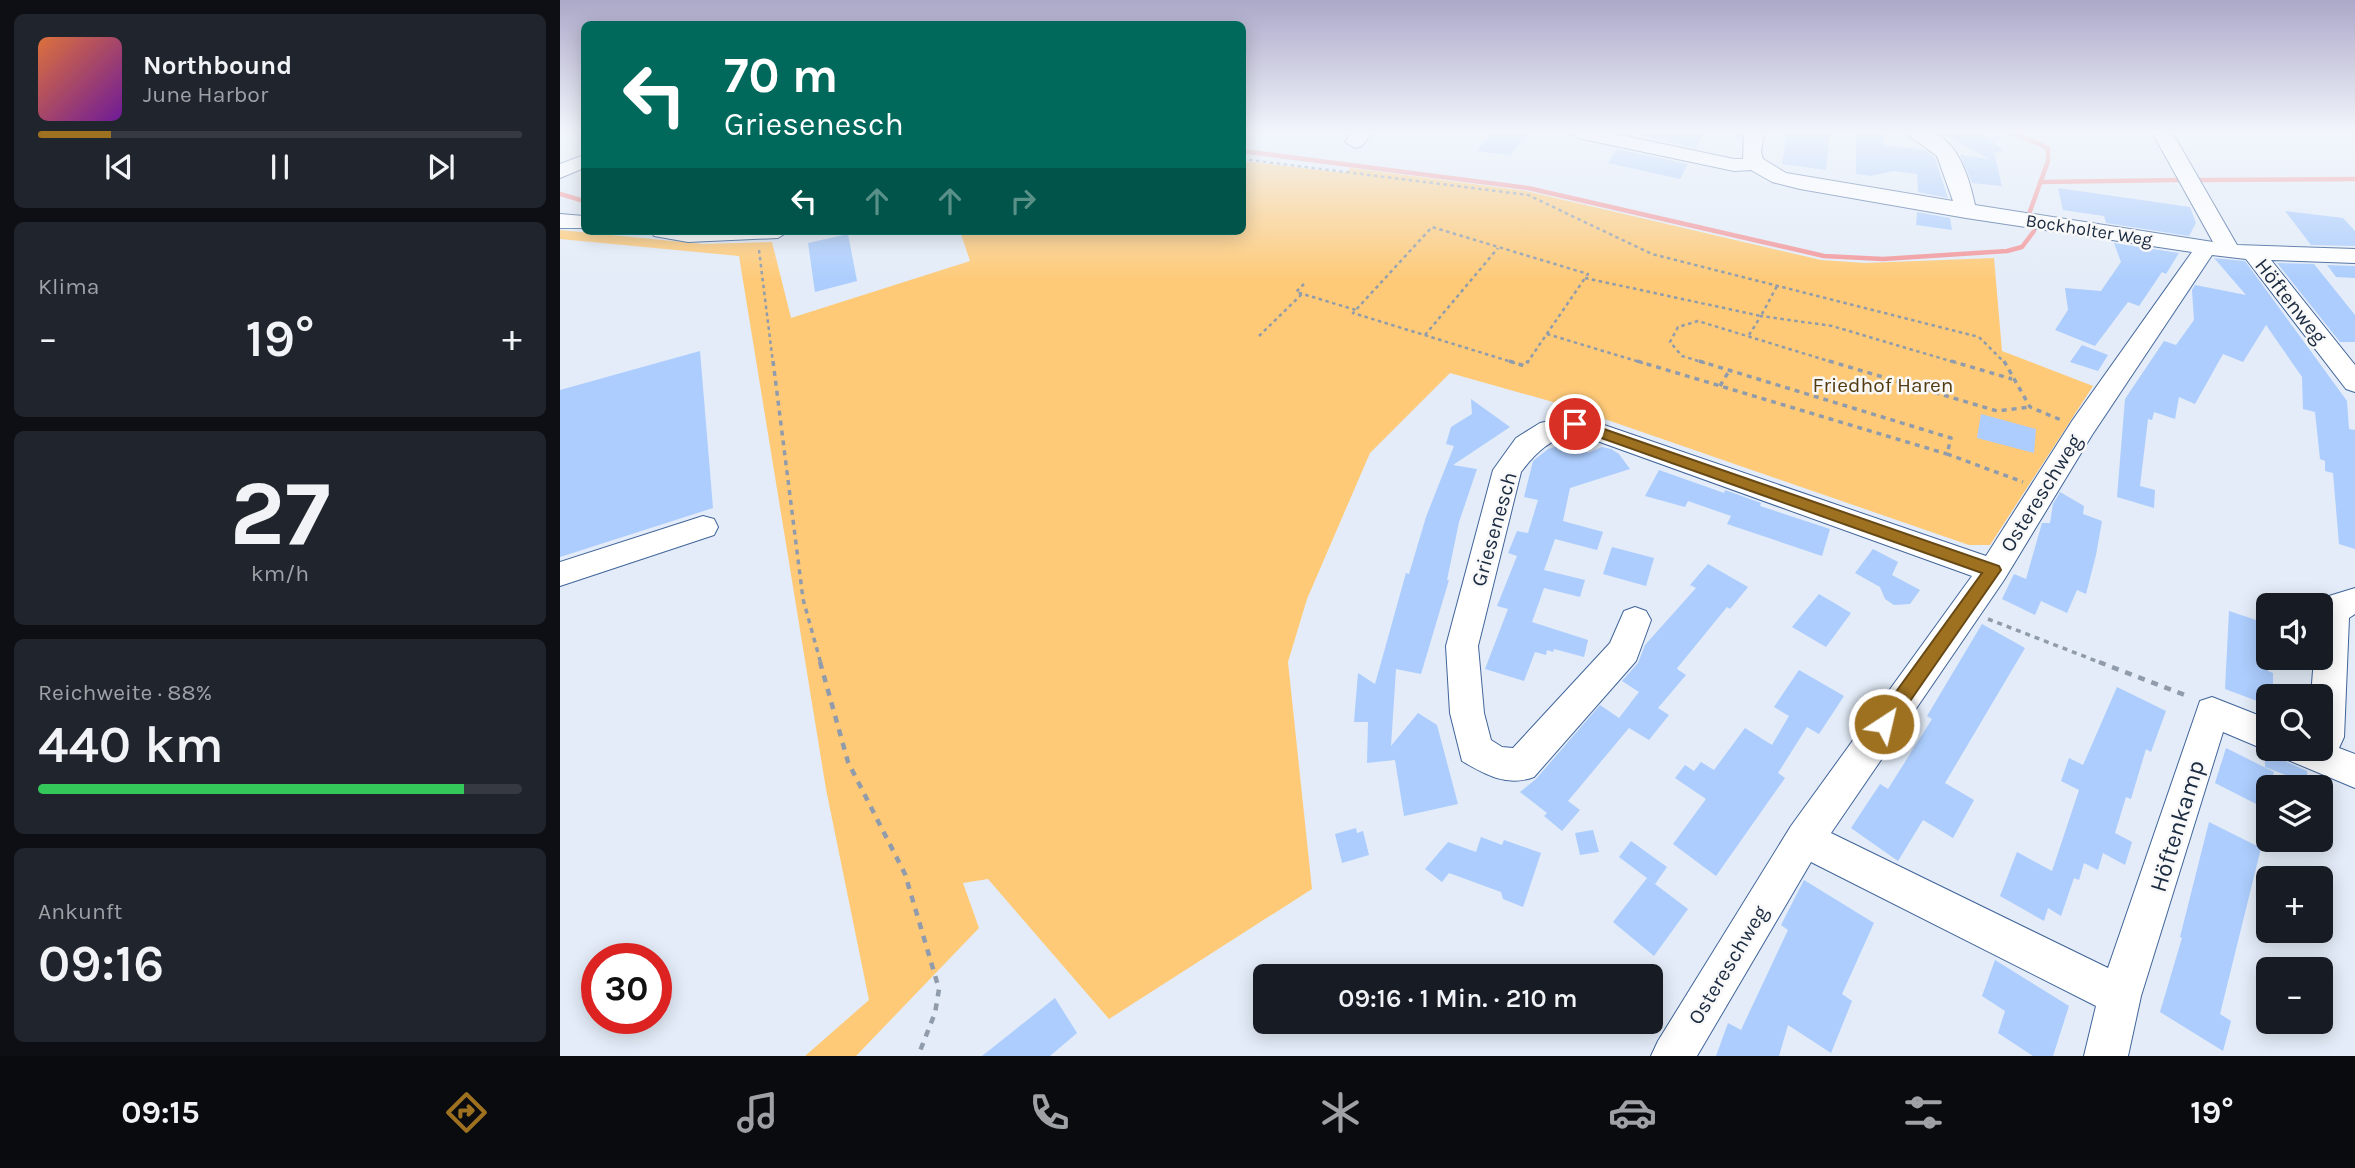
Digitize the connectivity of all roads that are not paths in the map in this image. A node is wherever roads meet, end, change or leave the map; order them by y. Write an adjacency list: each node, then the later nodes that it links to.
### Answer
1 (1795, 181): 4 (street, Bockholter Weg)
2 (1958, 181): 4 (street)
3 (2189, 181): 7 (street, Höftenweg)
4 (1966, 212): 7 (street, Bockholter Weg)
5 (560, 221): 6 (street)
6 (581, 222)
7 (2229, 250): 8 (street, Bockholter Weg); 9 (street, Höftenweg); 11 (street, Ostereschweg)
8 (2355, 256)
9 (2355, 383)
10 (703, 527): 12 (street)
11 (1993, 570): 14 (street, Griesenesch); 19 (street, Ostereschweg)
12 (560, 574)
13 (2355, 601): 15 (street)
14 (1634, 620)
15 (2322, 684)
16 (2256, 731): 20 (street, Höftenkamp)
17 (2333, 756): 18 (street)
18 (2355, 771)
19 (1804, 839): 20 (street); 21 (street, Ostereschweg)
20 (2120, 996): 22 (street, Höftenkamp)
21 (1673, 1056)
22 (2106, 1056)

